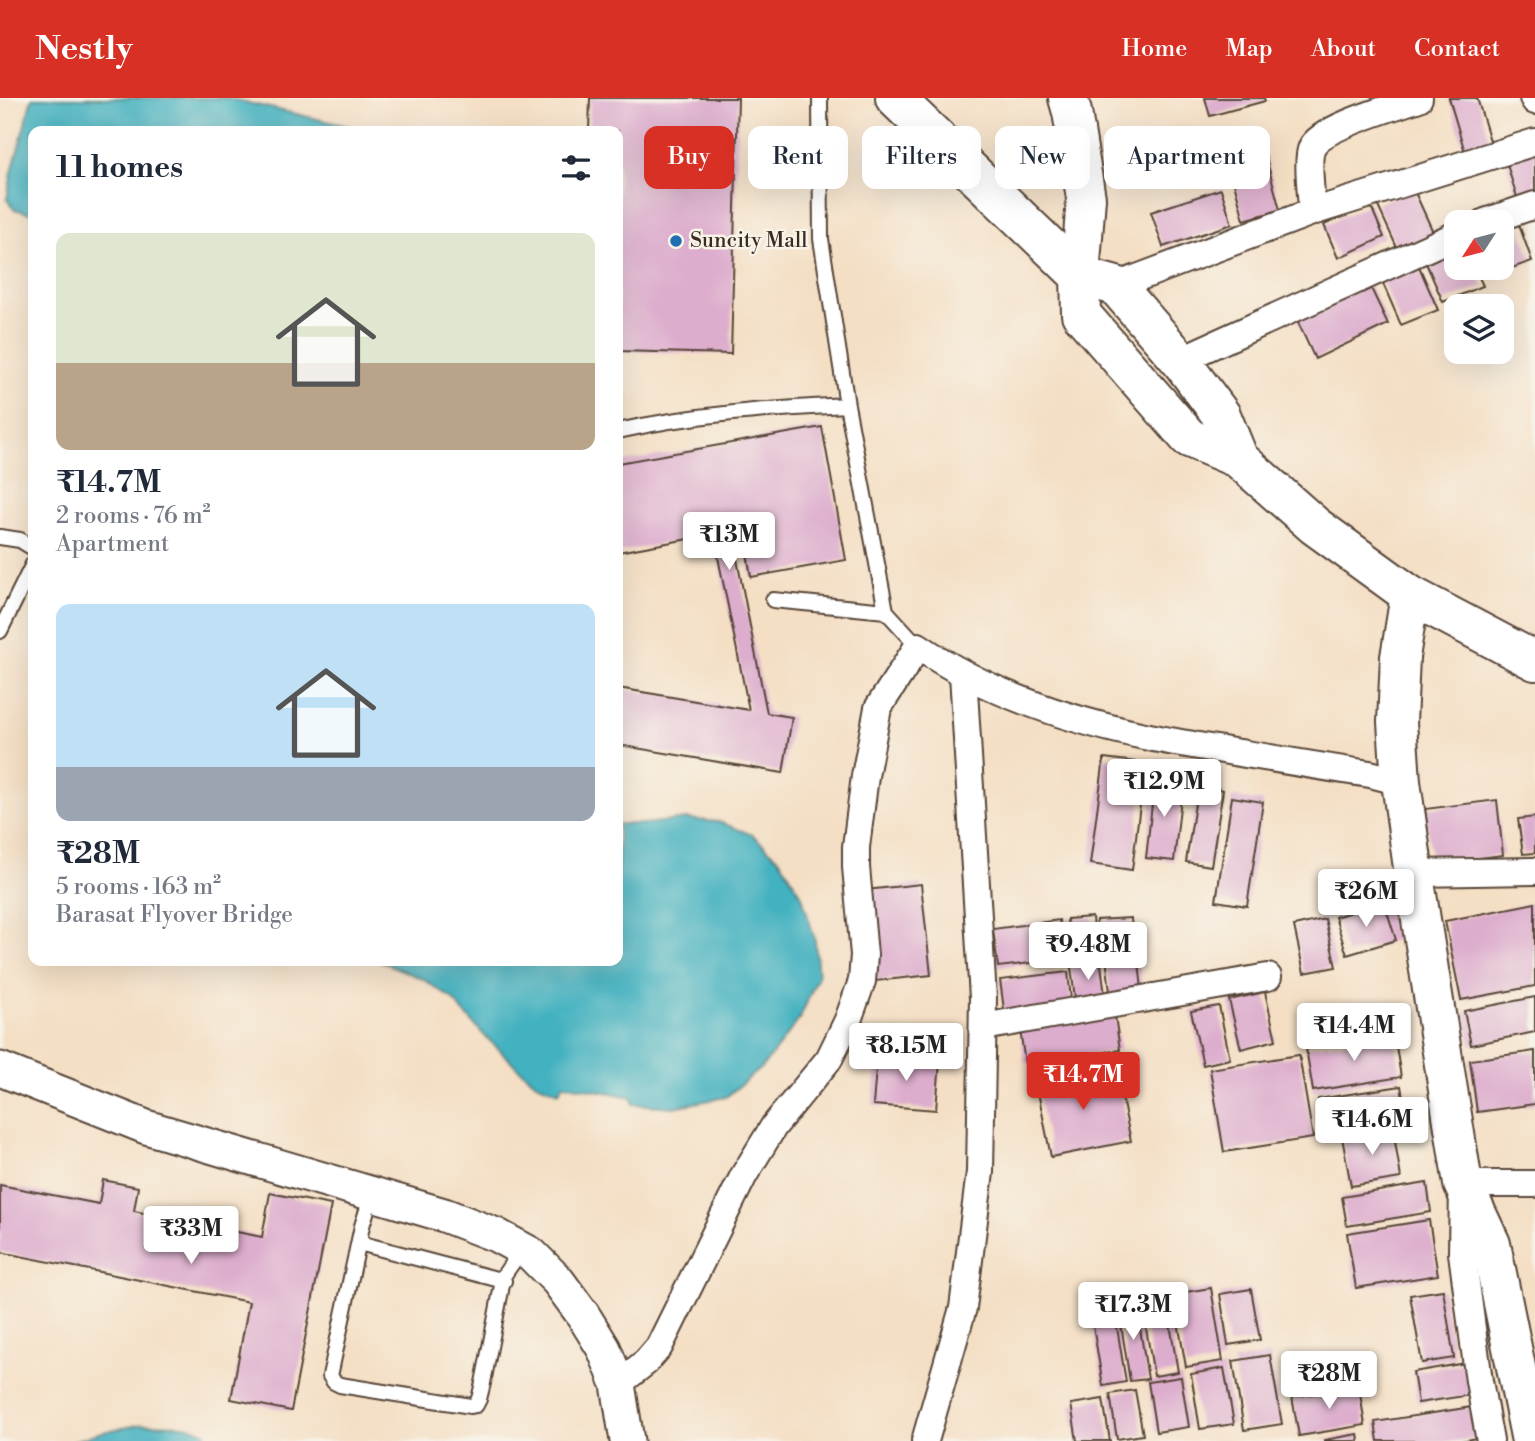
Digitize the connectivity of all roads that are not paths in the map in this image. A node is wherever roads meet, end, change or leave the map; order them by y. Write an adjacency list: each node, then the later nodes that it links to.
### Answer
1 (820, 98): 13 (lane)
2 (895, 98): 10 (main road)
3 (1068, 98): 10 (main road)
4 (1419, 98): 7 (street)
5 (1535, 142): 7 (street)
6 (1535, 205): 8 (street)
7 (1312, 212): 11 (street)
8 (1514, 212)
9 (1444, 240): 12 (street)
10 (1080, 276): 11 (main road); 15 (main road)
11 (1116, 286): 12 (main road)
12 (1180, 360): 15 (main road)
13 (847, 405): 14 (lane); 21 (lane)
14 (623, 430)
15 (1240, 459): 19 (main road)
16 (0, 537): 17 (lane)
17 (28, 545)
18 (28, 573): 22 (lane)
19 (1410, 595): 24 (main road); 26 (main road)
20 (773, 600): 21 (lane)
21 (886, 611): 23 (lane)
22 (0, 631)
23 (918, 646): 25 (street); 38 (street)
24 (1535, 662)
25 (963, 674): 26 (street); 30 (street)
26 (1401, 782): 28 (main road)
27 (1535, 871): 28 (street)
28 (1414, 873): 32 (main road)
29 (1268, 977): 30 (street)
30 (983, 1027): 40 (street)
31 (0, 1069): 34 (street)
32 (1463, 1184): 33 (street); 41 (street); 42 (main road)
33 (1535, 1184)
34 (372, 1194): 35 (lane); 36 (street)
35 (359, 1243): 37 (lane); 37 (lane)
36 (522, 1249): 37 (lane); 38 (street)
37 (504, 1281)
38 (618, 1384): 39 (street)
39 (627, 1441)
40 (925, 1441)
41 (1490, 1441)
42 (1531, 1441)

